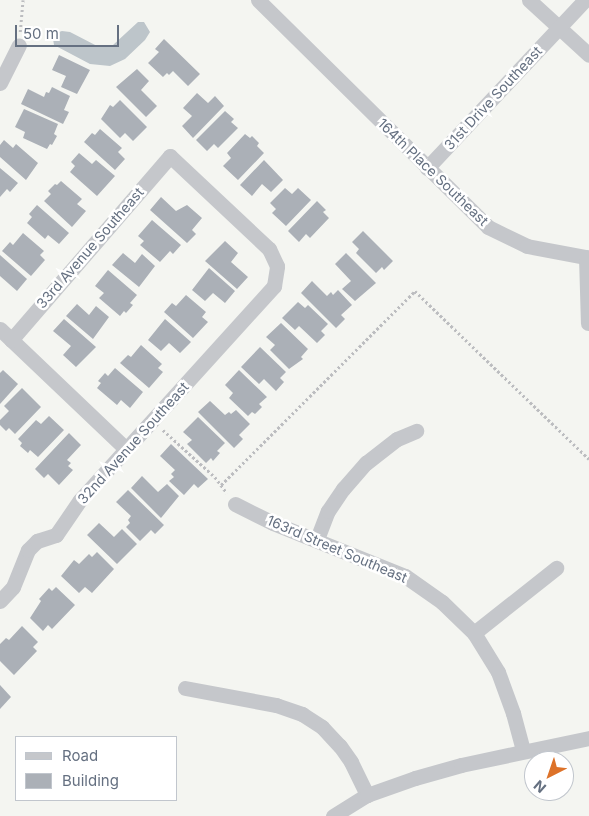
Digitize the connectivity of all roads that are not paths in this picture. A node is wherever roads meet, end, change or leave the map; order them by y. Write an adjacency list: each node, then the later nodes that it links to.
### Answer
1 (258, 0): 9 (street, 164th Place Southeast)
2 (529, 0): 4 (street)
3 (585, 0): 4 (street, 31st Drive Southeast)
4 (560, 28): 6 (street); 9 (street, 31st Drive Southeast)
5 (19, 46): 7 (street)
6 (589, 55)
7 (0, 84)
8 (170, 156): 13 (street, 33rd Avenue Southeast); 15 (street, 32nd Avenue Southeast)
9 (427, 168): 10 (street, 164th Place Southeast)
10 (587, 257): 11 (street, 164th Place Southeast)
11 (588, 323)
12 (0, 329): 13 (street)
13 (11, 340): 15 (street)
14 (416, 431): 17 (street)
15 (126, 450): 19 (street, 32nd Avenue Southeast)
16 (235, 504): 17 (street, 163rd Street Southeast)
17 (317, 539): 20 (street, 163rd Street Southeast)
18 (556, 568): 20 (street)
19 (0, 601)
20 (474, 633): 23 (street, 163rd Street Southeast)
21 (185, 688): 24 (street)
22 (589, 738): 23 (street)
23 (523, 751): 24 (street)
24 (367, 795): 25 (street)
25 (333, 816)

